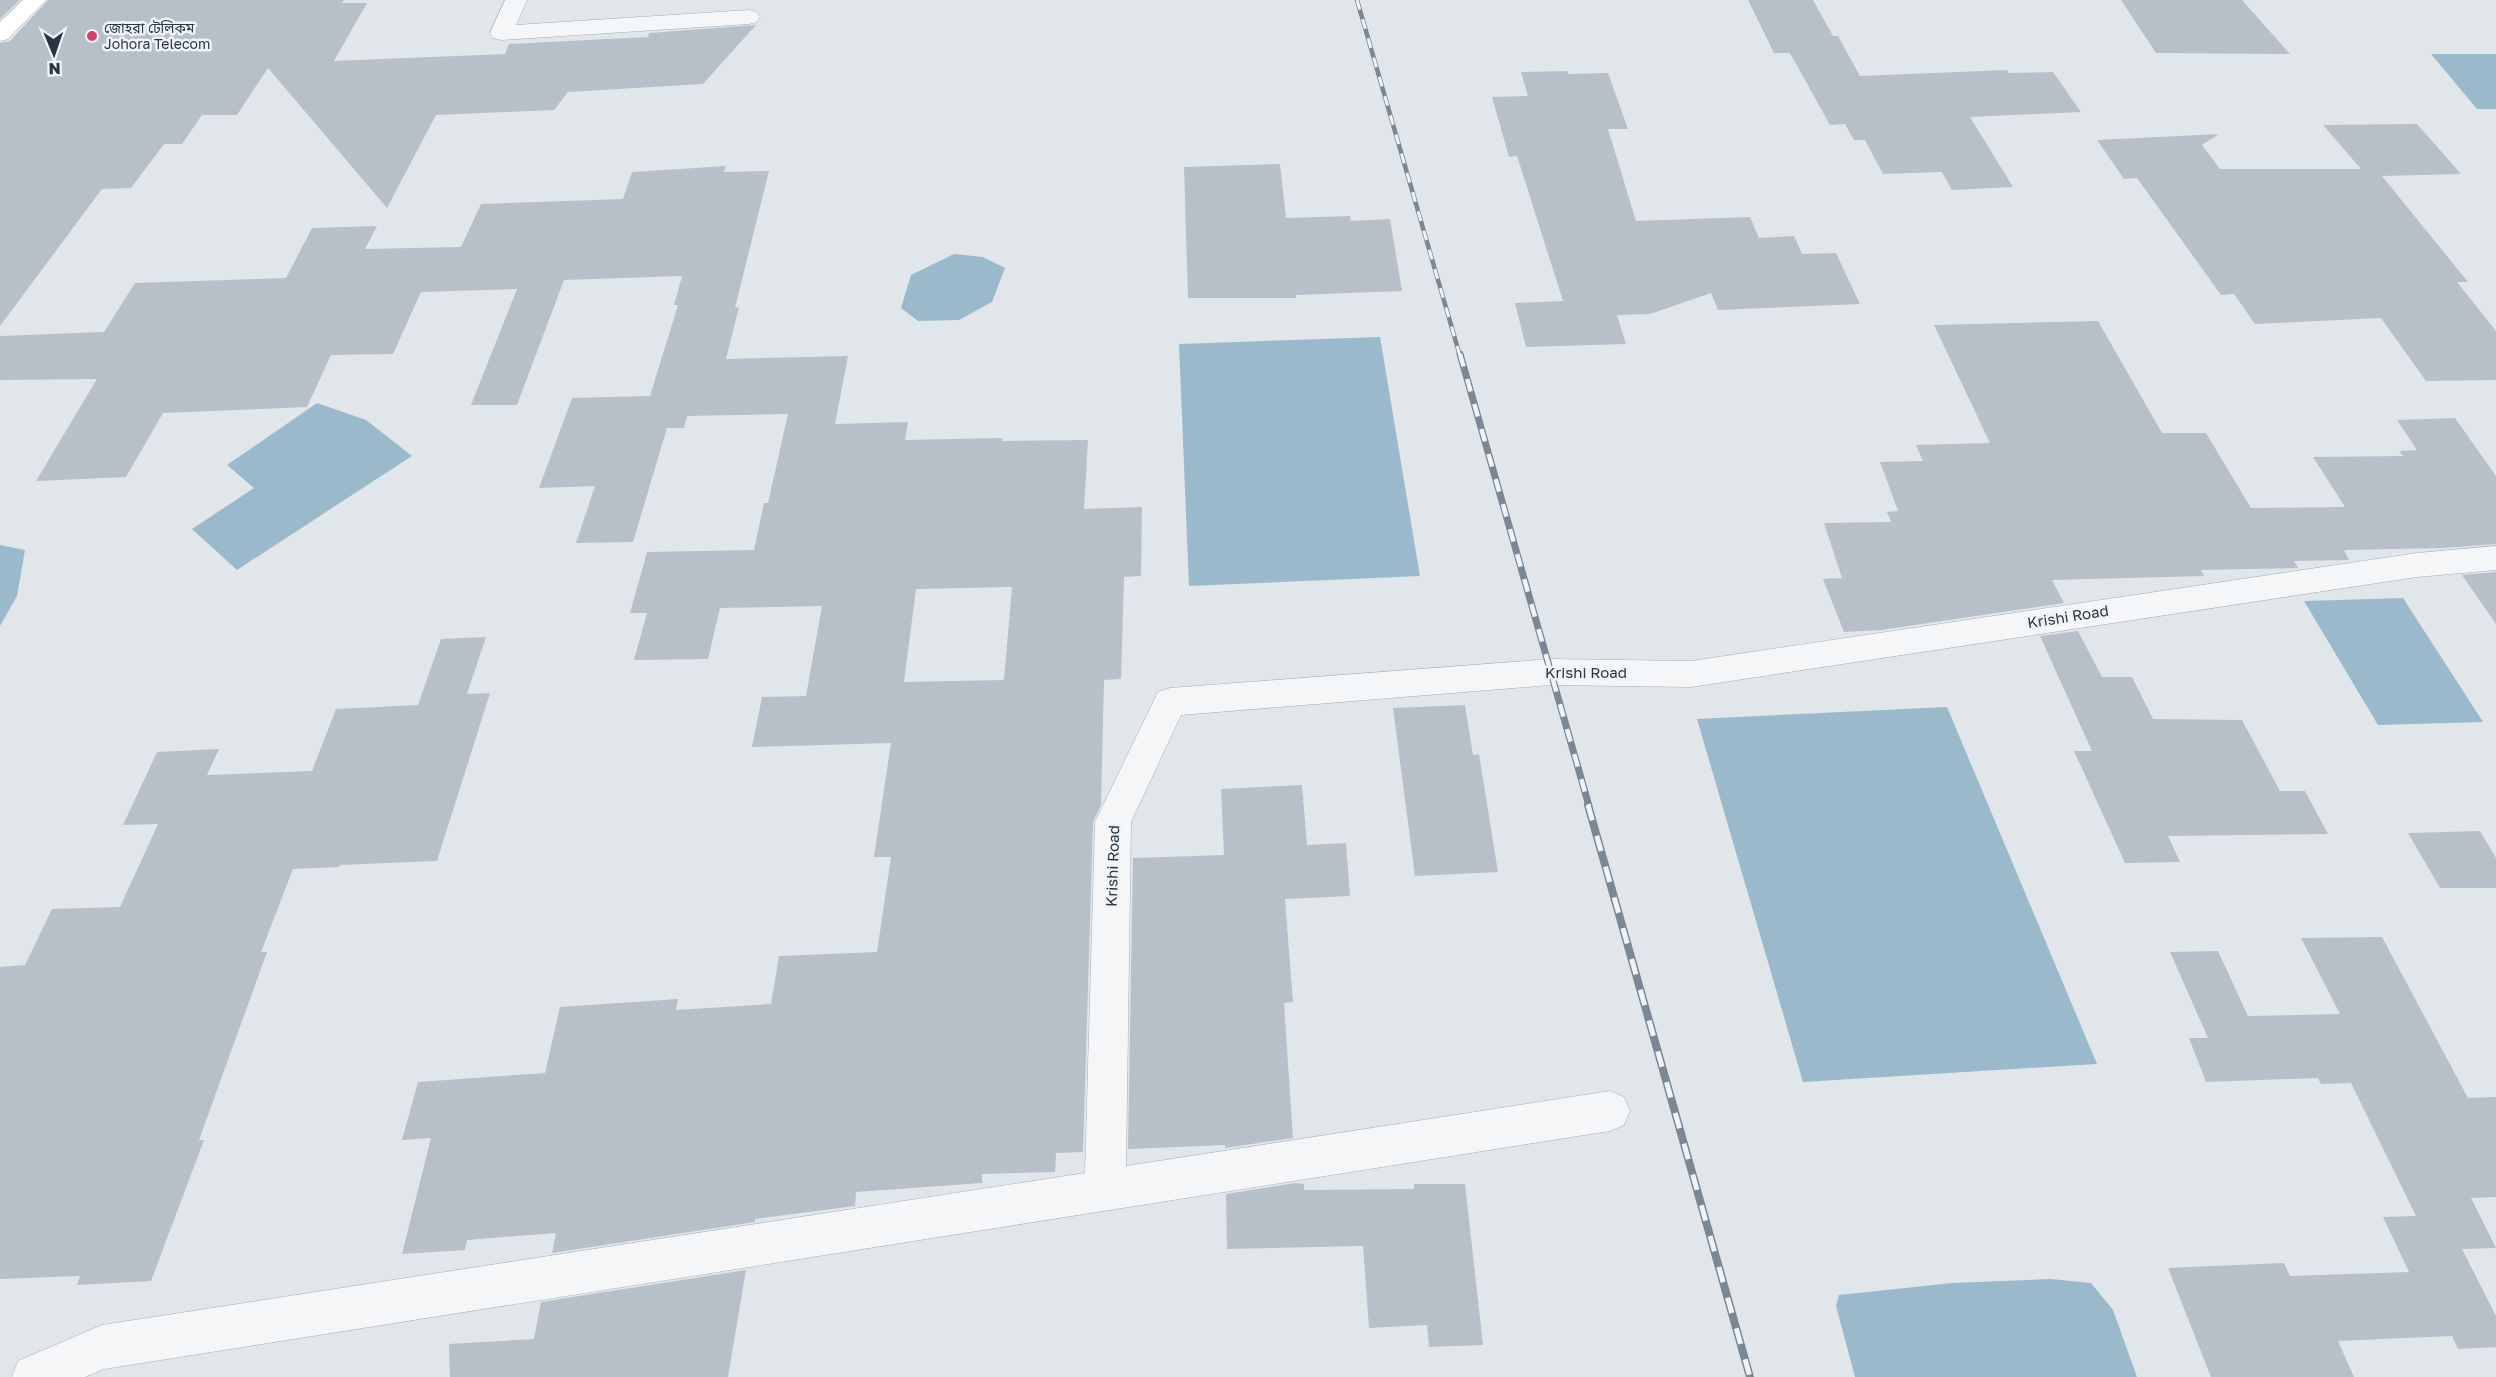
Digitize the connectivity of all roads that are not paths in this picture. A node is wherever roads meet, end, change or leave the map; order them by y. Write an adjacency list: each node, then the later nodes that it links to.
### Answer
1 (35, 0): 4 (main road)
2 (516, 0): 3 (street)
3 (749, 17)
4 (0, 34)
5 (2496, 558): 7 (street, Krishi Road)
6 (1610, 1111): 7 (street)
7 (1105, 1190): 8 (street)
8 (34, 1377)

